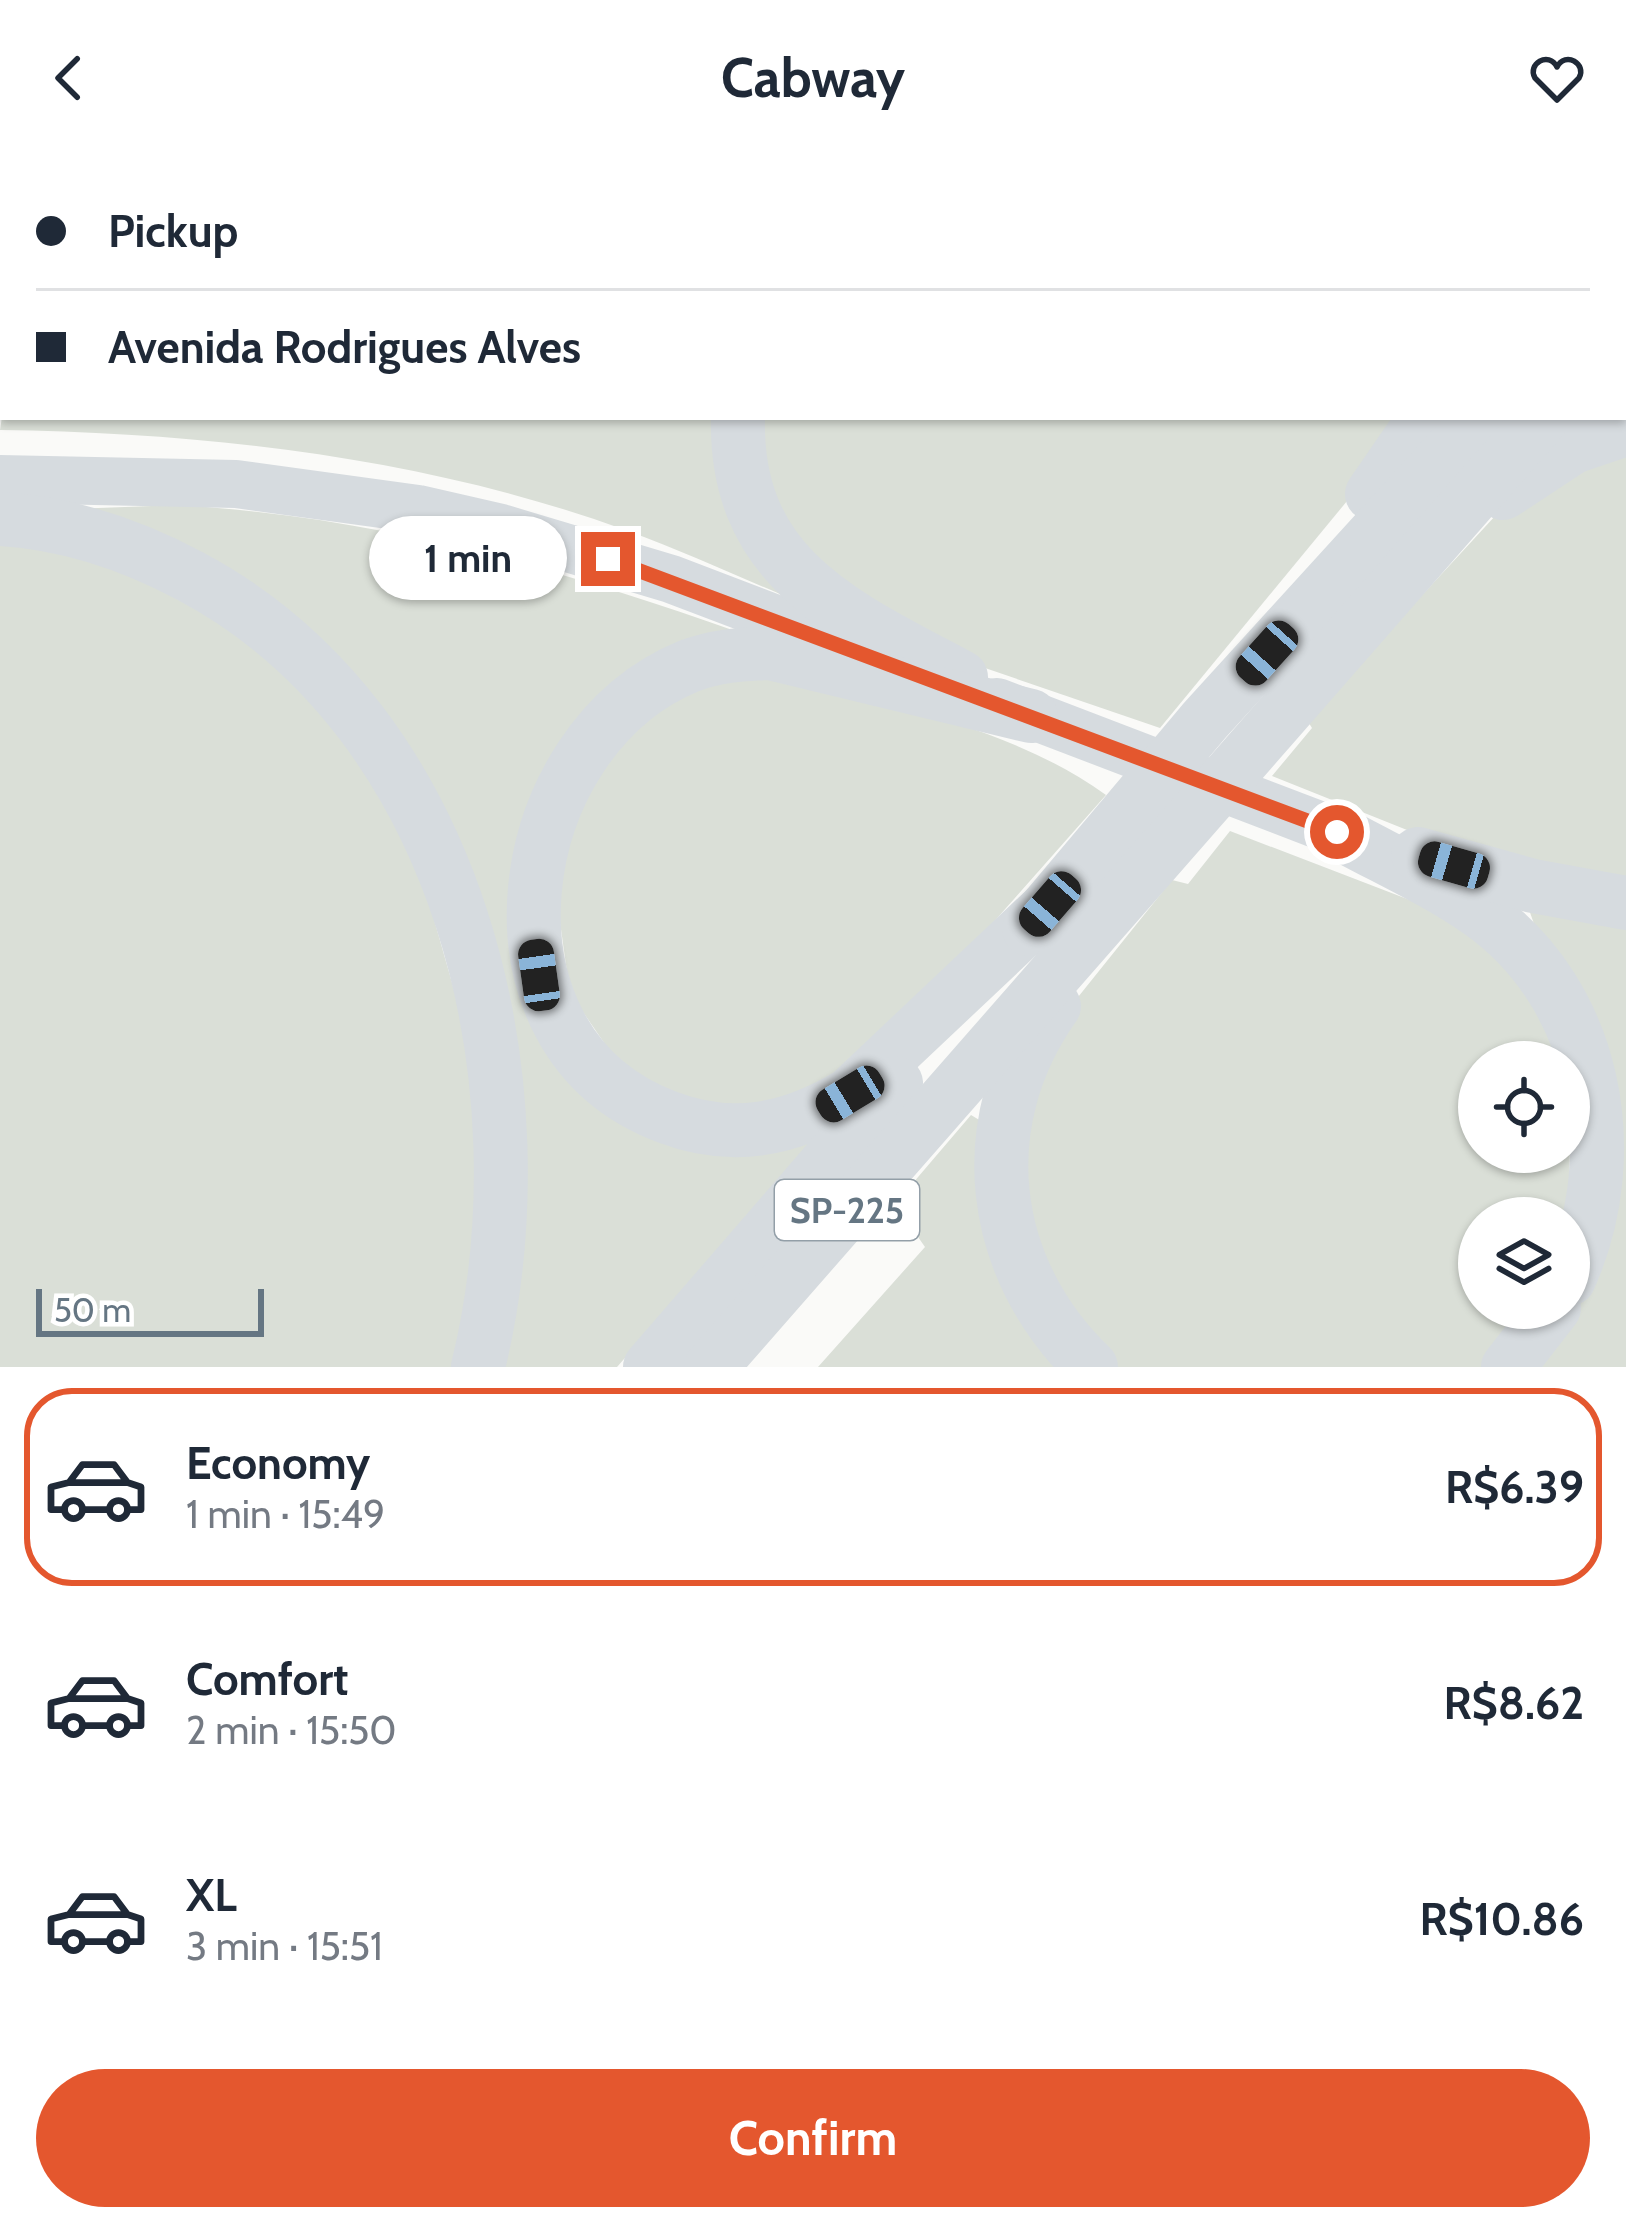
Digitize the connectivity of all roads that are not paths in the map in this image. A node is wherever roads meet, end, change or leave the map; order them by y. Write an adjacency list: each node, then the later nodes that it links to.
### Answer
1 (738, 420): 7 (highway)
2 (1423, 420): 8 (highway)
3 (1478, 420): 8 (highway, SP-225)
4 (1540, 420): 9 (highway, SP-225)
5 (1626, 429): 9 (highway)
6 (2, 488): 7 (main road); 16 (highway)
7 (1035, 717): 10 (main road); 13 (highway)
8 (1205, 720): 13 (highway, SP-225)
9 (1256, 741): 11 (highway, SP-225)
10 (1320, 825): 12 (highway); 14 (highway)
11 (1169, 844): 18 (highway, SP-225); 19 (highway)
12 (1626, 903)
13 (1050, 904): 17 (highway, SP-225)
14 (1590, 1225)
15 (1538, 1329): 20 (highway)
16 (478, 1367)
17 (650, 1367)
18 (711, 1367)
19 (1090, 1367)
20 (1508, 1367)

